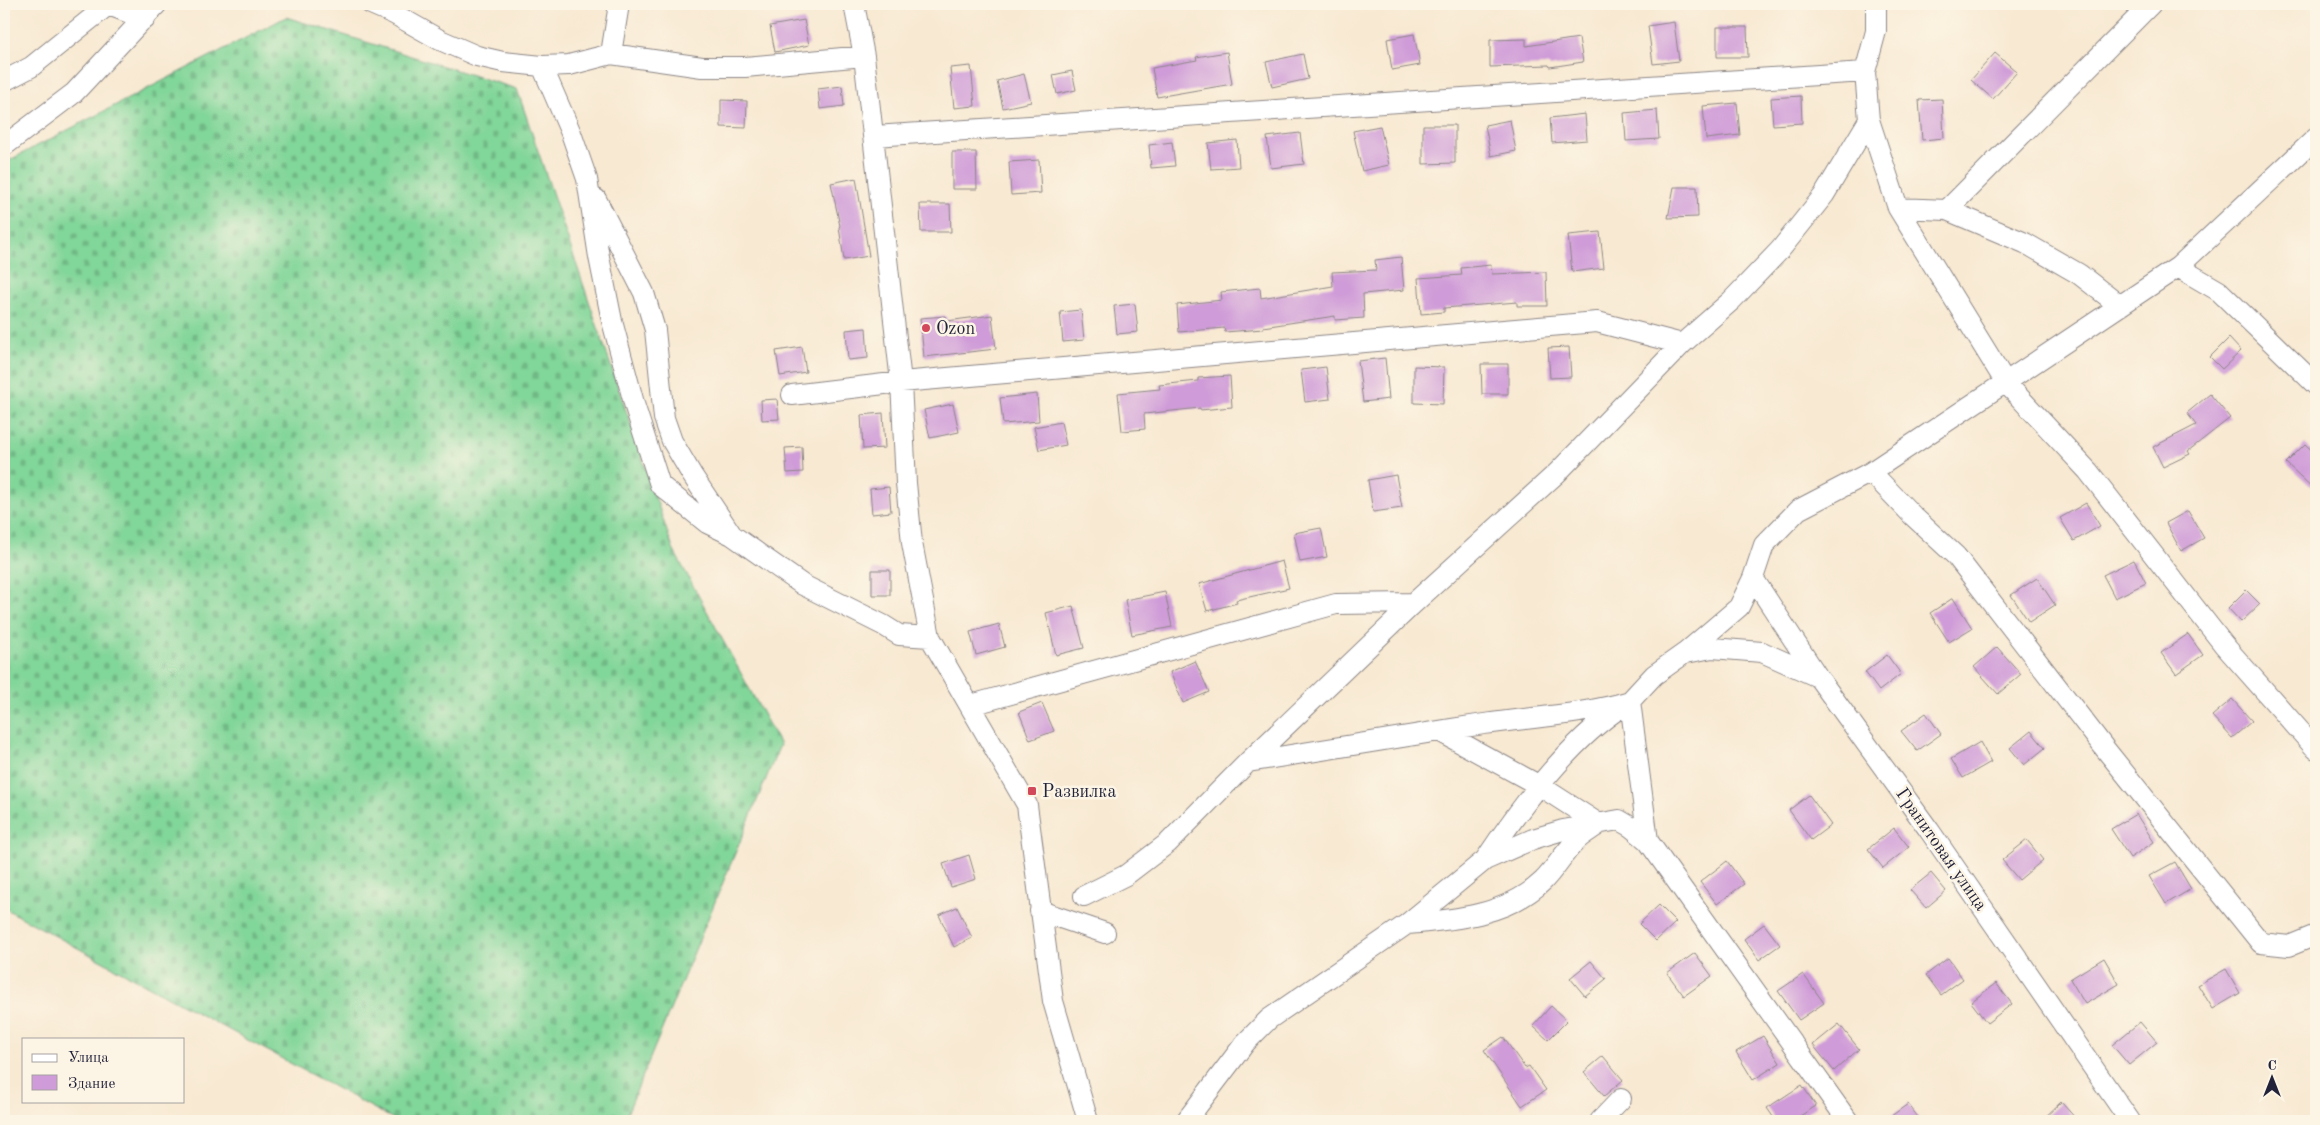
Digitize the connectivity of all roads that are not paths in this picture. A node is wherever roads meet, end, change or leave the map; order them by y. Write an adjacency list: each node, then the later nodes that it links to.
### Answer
1 (107, 4): 8 (street); 13 (street)
2 (371, 4): 7 (street)
3 (619, 4): 9 (street)
4 (854, 4): 10 (street)
5 (1876, 4): 12 (street)
6 (2152, 4): 20 (street)
7 (394, 9): 11 (street)
8 (151, 11): 17 (street)
9 (611, 54): 10 (street); 11 (street)
10 (864, 56): 15 (street)
11 (542, 66): 18 (street)
12 (1865, 72): 14 (street); 15 (street)
13 (4, 81)
14 (1869, 120): 19 (street); 23 (street)
15 (874, 136): 25 (street)
16 (2316, 138): 21 (street)
17 (4, 146)
18 (587, 179): 24 (street); 29 (street)
19 (1898, 208): 20 (street); 26 (street)
20 (1947, 210): 22 (street)
21 (2178, 267): 22 (street); 27 (street)
22 (2120, 306): 26 (street)
23 (1682, 344): 25 (street); 33 (street)
24 (624, 363): 29 (street); 31 (street)
25 (901, 382): 28 (street); 34 (street)
26 (2006, 383): 30 (street); 40 (street)
27 (2316, 385)
28 (792, 395)
29 (664, 418): 31 (street)
30 (1872, 472): 32 (street); 50 (street)
31 (732, 535): 34 (street)
32 (1753, 578): 35 (street); 36 (street, Гранитовая улица)
33 (1414, 603): 38 (street); 41 (street)
34 (930, 637): 38 (street)
35 (1685, 654): 36 (street); 37 (street)
36 (1818, 677): 56 (street, Гранитовая улица)
37 (1630, 701): 39 (street); 42 (street); 44 (street)
38 (971, 705): 47 (street)
39 (1439, 730): 41 (street); 42 (street)
40 (2316, 749)
41 (1248, 762): 46 (street)
42 (1540, 786): 43 (street); 45 (street)
43 (1599, 824): 44 (street); 45 (street); 48 (street)
44 (1648, 841): 55 (street)
45 (1485, 860): 48 (street)
46 (1084, 896)
47 (1040, 911): 49 (street); 52 (street)
48 (1408, 924): 53 (street)
49 (1105, 933)
50 (2316, 935)
51 (1621, 1099): 54 (street)
52 (1088, 1121)
53 (1186, 1121)
54 (1600, 1121)
55 (1848, 1121)
56 (2130, 1121)

